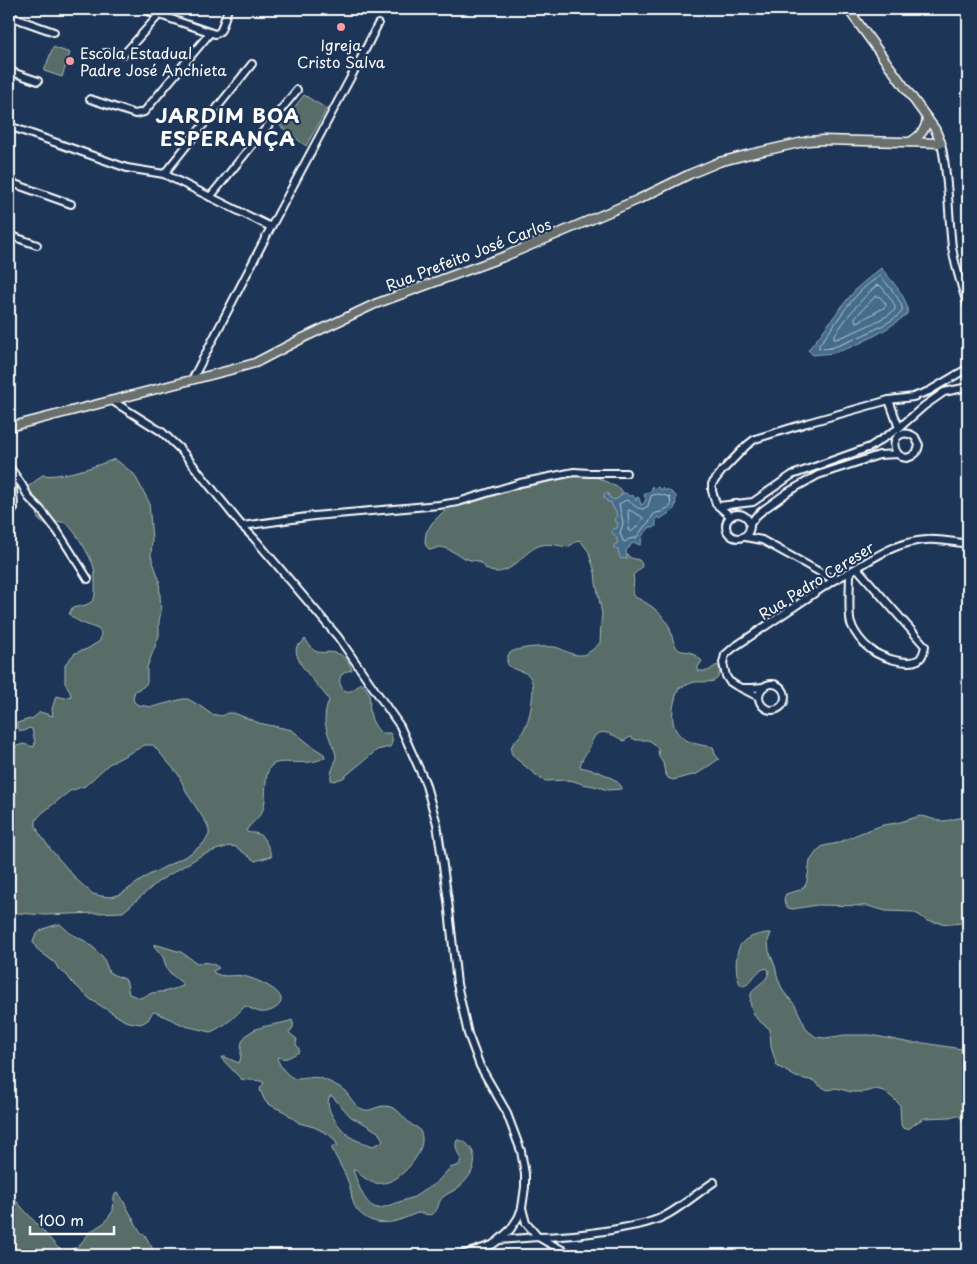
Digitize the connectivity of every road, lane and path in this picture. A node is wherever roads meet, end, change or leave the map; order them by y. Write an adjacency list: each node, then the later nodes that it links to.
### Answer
1 (142, 9): 4 (street)
2 (228, 9): 8 (street)
3 (848, 9): 15 (main road)
4 (160, 15): 8 (street); 9 (street)
5 (9, 16): 7 (street)
6 (378, 24): 23 (street)
7 (54, 32)
8 (212, 34): 14 (street)
9 (105, 52)
10 (252, 64): 19 (street)
11 (9, 71): 12 (street)
12 (38, 81)
13 (298, 90): 21 (street)
14 (90, 99)
15 (927, 118): 17 (main road); 18 (main road)
16 (9, 126): 19 (street)
17 (910, 142): 18 (main road, Rua Prefeito José Carlos); 28 (main road, Rua Prefeito José Carlos)
18 (941, 143): 26 (street)
19 (164, 174): 21 (street)
20 (9, 182): 22 (street)
21 (210, 198): 23 (street)
22 (71, 204)
23 (271, 227): 28 (street)
24 (9, 235): 25 (street)
25 (38, 245)
26 (968, 306)
27 (968, 368): 31 (street)
28 (192, 380): 30 (main road, Rua Prefeito José Carlos)
29 (968, 387): 33 (street)
30 (111, 400): 32 (main road, Rua Prefeito José Carlos); 45 (street)
31 (888, 400): 33 (street); 39 (street)
32 (9, 427)
33 (898, 428): 39 (street)
34 (895, 440): 35 (street); 35 (street); 36 (street)
35 (898, 454): 36 (street)
36 (878, 455): 41 (street)
37 (9, 466): 40 (street); 51 (street)
38 (626, 473): 45 (street)
39 (719, 506): 43 (street)
40 (14, 509)
41 (763, 510): 42 (street); 44 (street)
42 (744, 515): 43 (street); 44 (street)
43 (730, 516): 46 (street)
44 (750, 525): 46 (street); 47 (street)
45 (242, 526): 57 (street)
46 (745, 536): 47 (street)
47 (762, 540): 52 (street)
48 (968, 544): 49 (street, Rua Pedro Cereser)
49 (857, 568): 50 (street, Rua Pedro Cereser); 50 (street)
50 (850, 573): 52 (street, Rua Pedro Cereser)
51 (88, 579)
52 (834, 580): 54 (street, Rua Pedro Cereser)
53 (763, 687): 54 (street); 55 (street); 55 (street)
54 (741, 688): 55 (street, Rua Pedro Cereser)
55 (759, 697)
56 (714, 1182): 58 (street)
57 (522, 1208): 58 (street); 59 (street)
58 (538, 1237): 59 (street); 61 (street)
59 (499, 1240): 60 (street)
60 (462, 1255)
61 (572, 1255)

